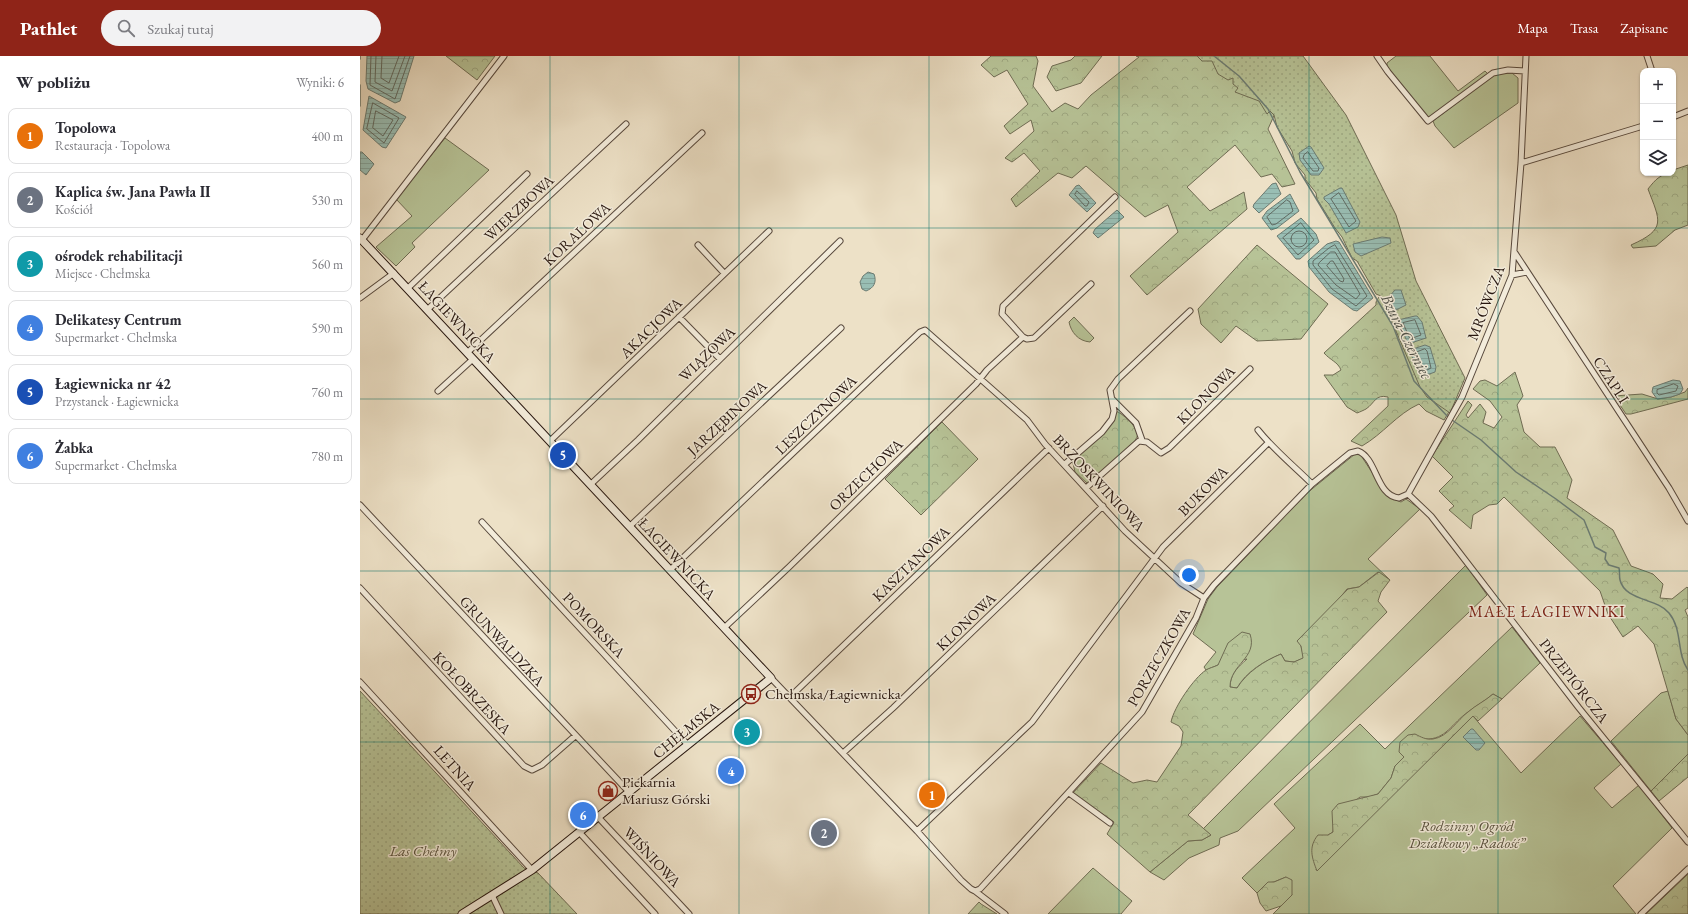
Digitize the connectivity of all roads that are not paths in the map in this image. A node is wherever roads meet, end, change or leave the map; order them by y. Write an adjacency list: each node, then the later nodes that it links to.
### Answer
1 (504, 56): 16 (street)
2 (1377, 56): 6 (street)
3 (1526, 56): 6 (street, MRÓWCZA)
4 (1647, 56): 5 (street)
5 (1651, 68)
6 (1525, 70): 12 (street, MRÓWCZA)
7 (1688, 112): 8 (street)
8 (1676, 116)
9 (626, 124): 27 (street, WIERZBOWA)
10 (1640, 127): 12 (street)
11 (702, 133): 32 (street, KORALOWA)
12 (1521, 163): 19 (street, MRÓWCZA)
13 (527, 174): 25 (street)
14 (1114, 197): 31 (street)
15 (768, 231): 21 (street, AKACJOWA)
16 (361, 239): 22 (street, ŁAGIEWNICKA)
17 (840, 241): 34 (street, WIĄZOWA)
18 (698, 245): 21 (street)
19 (1515, 252): 20 (street, CZAPLI); 23 (street, MRÓWCZA)
20 (1526, 272): 23 (street); 51 (street, CZAPLI)
21 (724, 273): 29 (street, AKACJOWA)
22 (394, 274): 25 (street, ŁAGIEWNICKA); 26 (street)
23 (1512, 275): 48 (street, MRÓWCZA)
24 (1091, 284): 31 (street, ORZECHOWA)
25 (408, 288): 27 (street, ŁAGIEWNICKA)
26 (360, 298)
27 (428, 309): 32 (street, ŁAGIEWNICKA)
28 (1190, 311): 38 (street)
29 (679, 317): 34 (street); 41 (street, AKACJOWA)
30 (841, 328): 53 (street, JARZĘBINOWA)
31 (1023, 337): 36 (street, ORZECHOWA)
32 (468, 352): 33 (street, ŁAGIEWNICKA)
33 (474, 359): 37 (street); 41 (street, ŁAGIEWNICKA)
34 (720, 359): 45 (street, WIĄZOWA)
35 (1250, 368): 40 (street, KLONOWA)
36 (980, 380): 43 (street, BRZOSKWINIOWA); 55 (street, LESZCZYNOWA); 58 (street, ORZECHOWA)
37 (438, 391)
38 (1112, 398): 40 (street); 44 (street)
39 (1258, 430): 42 (street)
40 (1142, 440): 47 (street)
41 (550, 441): 45 (street, ŁAGIEWNICKA)
42 (1268, 443): 46 (street); 54 (street, BUKOWA)
43 (1050, 448): 44 (street, BRZOSKWINIOWA); 61 (street, KASZTANOWA)
44 (1065, 464): 47 (street, BRZOSKWINIOWA)
45 (590, 484): 53 (street, ŁAGIEWNICKA)
46 (1312, 484): 48 (street, PORZECZKOWA); 57 (street, PORZECZKOWA)
47 (1086, 488): 50 (street, BRZOSKWINIOWA)
48 (1408, 494): 71 (street, PRZEPIÓRCZA)
49 (360, 505): 62 (street, GRUNWALDZKA)
50 (1103, 506): 54 (street, BRZOSKWINIOWA); 64 (street, KLONOWA)
51 (1688, 521)
52 (482, 522): 63 (street, POMORSKA)
53 (630, 526): 55 (street, ŁAGIEWNICKA)
54 (1156, 557): 57 (street, BRZOSKWINIOWA); 69 (street, BUKOWA)
55 (670, 570): 58 (street, ŁAGIEWNICKA)
56 (360, 588): 62 (street, KOŁOBRZESKA)
57 (1204, 598): 66 (street, PORZECZKOWA)
58 (724, 628): 59 (street, ŁAGIEWNICKA)
59 (771, 678): 61 (street, ŁAGIEWNICKA); 63 (street, CHEŁMSKA)
60 (360, 682): 73 (street, LETNIA)
61 (790, 697): 64 (street, ŁAGIEWNICKA)
62 (575, 736): 65 (street, GRUNWALDZKA)
63 (688, 745): 65 (street, CHEŁMSKA)
64 (843, 753): 69 (street, ŁAGIEWNICKA)
65 (629, 792): 67 (street, CHEŁMSKA)
66 (1069, 792): 68 (street); 74 (street, PORZECZKOWA)
67 (598, 817): 70 (street, CHEŁMSKA); 79 (street, WIŚNIOWA)
68 (1110, 823)
69 (917, 831): 74 (street, ŁAGIEWNICKA)
70 (579, 832): 73 (street, CHEŁMSKA); 78 (street)
71 (1688, 842)
72 (1688, 869): 81 (street)
73 (532, 870): 75 (street, CHEŁMSKA)
74 (977, 890): 80 (street, ŁAGIEWNICKA)
75 (492, 895): 76 (street, CHEŁMSKA); 77 (street)
76 (462, 914)
77 (501, 914)
78 (655, 914)
79 (689, 914)
80 (1005, 914)
81 (1641, 914)

